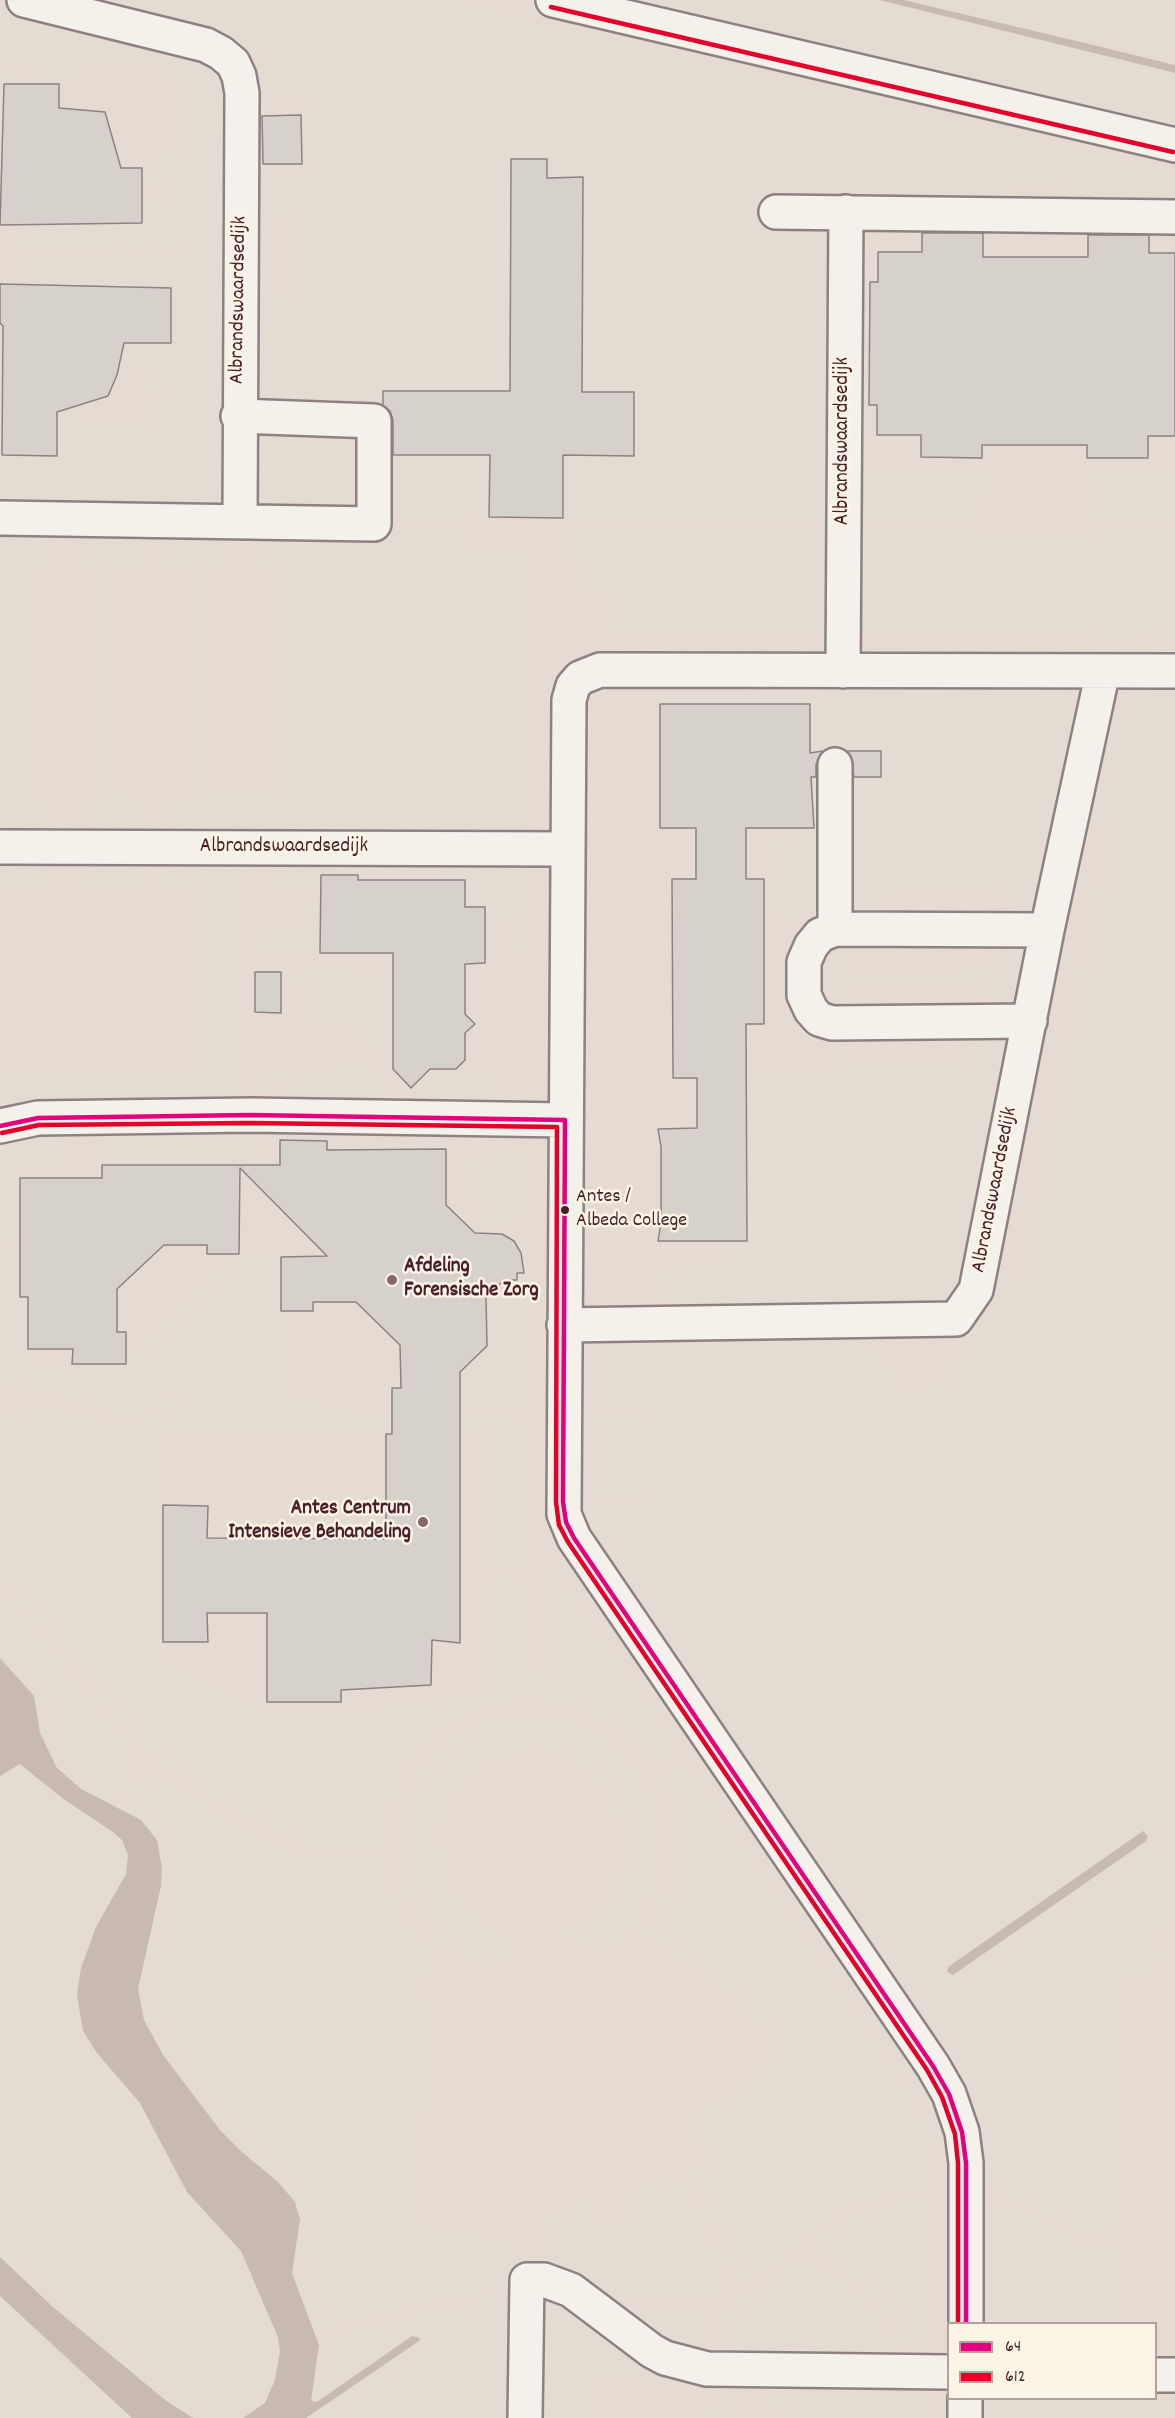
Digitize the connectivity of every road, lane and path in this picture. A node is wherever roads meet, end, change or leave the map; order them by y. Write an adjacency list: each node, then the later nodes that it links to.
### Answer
1 (24, 0): 7 (street, Albrandswaardsedijk)
2 (553, 0): 3 (street)
3 (1175, 145)
4 (776, 212): 5 (street)
5 (846, 212): 6 (street); 10 (street, Albrandswaardsedijk)
6 (1175, 217)
7 (238, 417): 9 (street, Albrandswaardsedijk); 9 (street)
8 (0, 518): 9 (street)
9 (240, 520)
10 (843, 671): 11 (street); 15 (street)
11 (1103, 671): 12 (street); 17 (street, Albrandswaardsedijk)
12 (1175, 671)
13 (835, 765): 16 (street)
14 (0, 847): 15 (street, Albrandswaardsedijk)
15 (567, 849): 19 (street)
16 (835, 929): 17 (street); 18 (street)
17 (1047, 930): 18 (street, Albrandswaardsedijk)
18 (1030, 1021): 21 (street, Albrandswaardsedijk)
19 (565, 1119): 20 (street); 21 (street)
20 (0, 1126)
21 (564, 1325): 22 (street)
22 (966, 2322)
23 (947, 2372): 27 (street)
24 (1157, 2375): 25 (street)
25 (1175, 2375)
26 (965, 2400): 28 (street)
27 (525, 2418)
28 (965, 2418)

